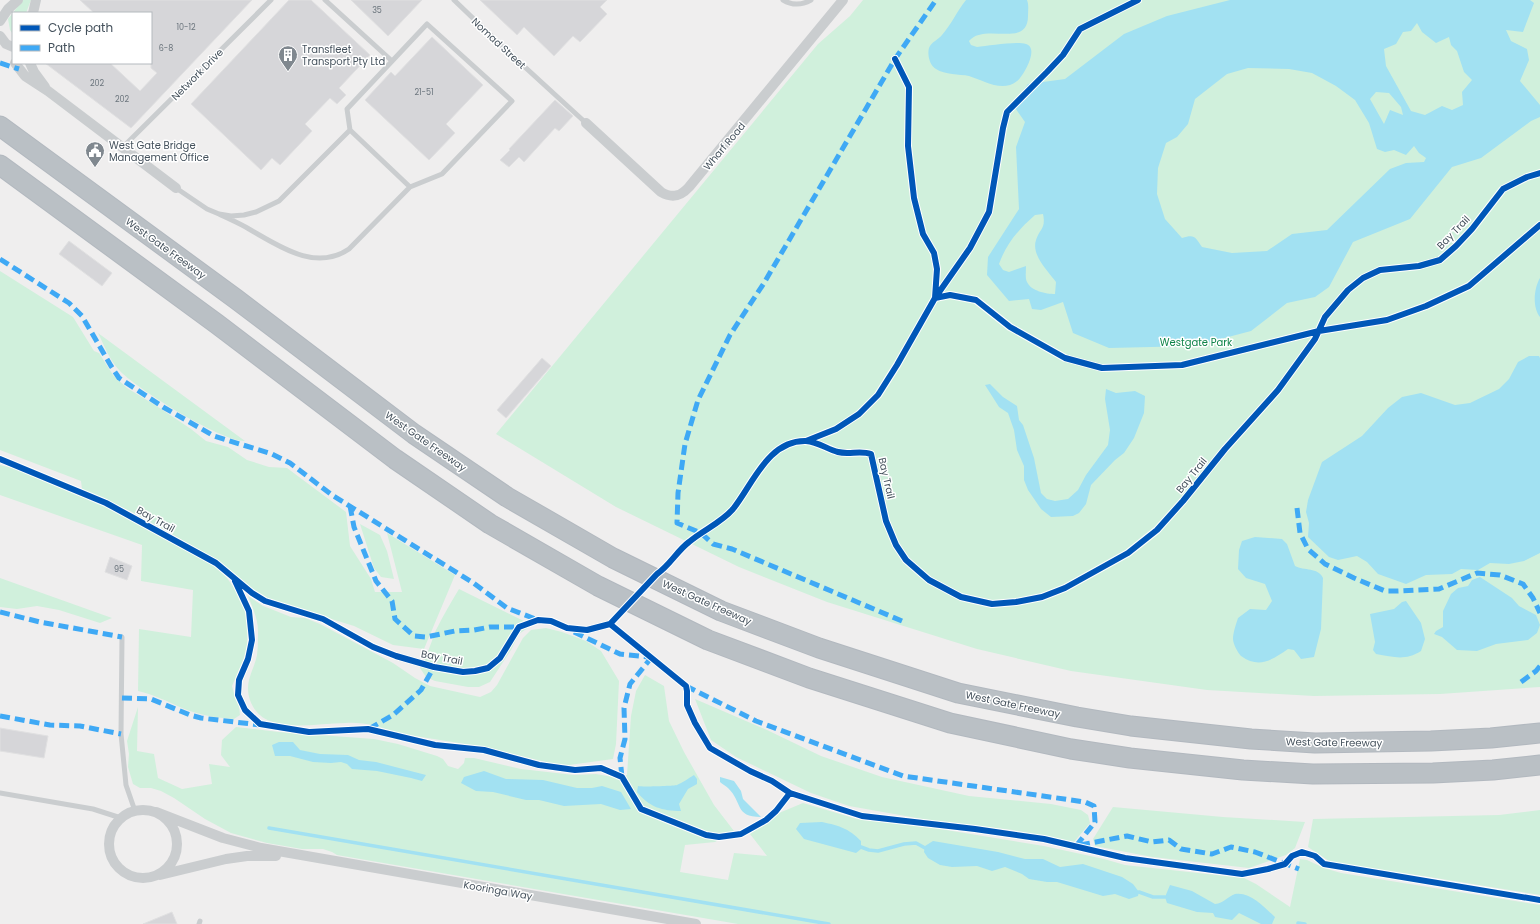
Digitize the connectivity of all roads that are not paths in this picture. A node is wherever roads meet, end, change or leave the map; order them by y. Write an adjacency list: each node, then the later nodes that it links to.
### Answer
1 (18, 0): 10 (street)
2 (36, 0): 9 (street)
3 (271, 0): 20 (lane, Network Drive)
4 (325, 0): 13 (lane)
5 (454, 0): 17 (lane, Nomad Street)
6 (783, 0): 7 (lane)
7 (811, 0)
8 (843, 0): 17 (street, Wharf Road)
9 (33, 12)
10 (0, 21)
11 (0, 36): 12 (street)
12 (12, 47)
13 (392, 61): 19 (lane); 22 (lane)
14 (15, 64): 16 (street)
15 (30, 64): 16 (street)
16 (48, 91): 20 (street)
17 (586, 123)
18 (0, 126): 26 (highway, West Gate Freeway)
19 (350, 130): 22 (lane); 24 (lane)
20 (122, 148): 23 (street)
21 (0, 165): 27 (highway)
22 (410, 187): 24 (lane)
23 (176, 188): 24 (lane)
24 (219, 214)
25 (122, 637): 29 (lane)
26 (1540, 733)
27 (1540, 765)
28 (0, 793): 31 (lane)
29 (135, 811): 30 (street); 31 (street)
30 (156, 812): 32 (street, Kooringa Way); 33 (street)
31 (121, 818): 33 (street)
32 (300, 856): 33 (street, Kooringa Way); 34 (street, Kooringa Way)
33 (150, 877)
34 (696, 924)

